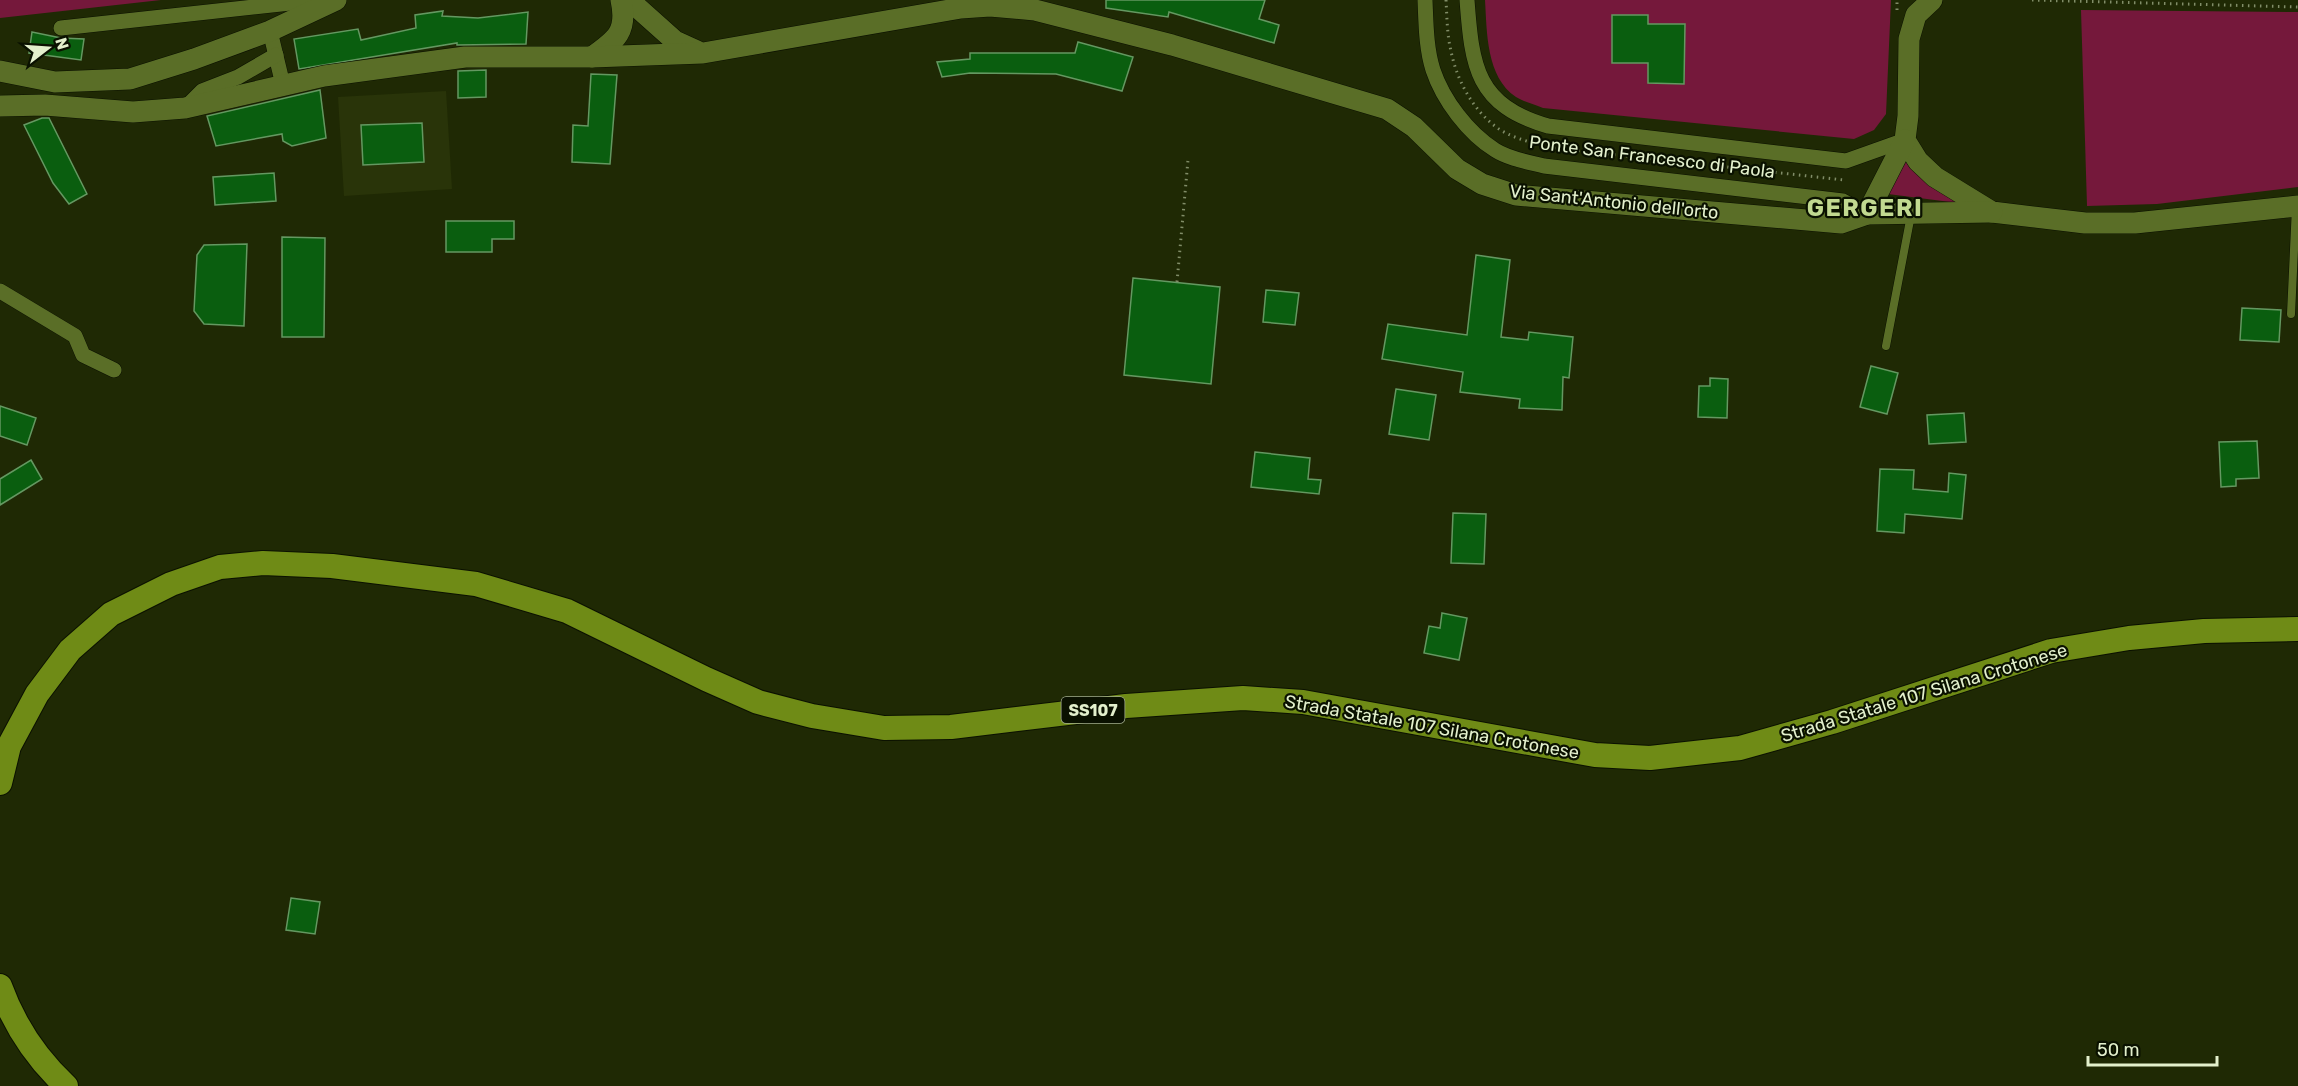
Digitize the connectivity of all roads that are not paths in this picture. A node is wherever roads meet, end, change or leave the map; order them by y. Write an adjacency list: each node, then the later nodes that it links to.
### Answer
1 (318, 0): 9 (street)
2 (336, 0): 10 (street)
3 (621, 0): 13 (street)
4 (629, 0): 11 (street)
5 (1425, 0): 22 (street, Ponte San Francesco di Paola)
6 (1467, 0): 18 (street, Ponte San Francesco di Paola)
7 (1932, 0): 18 (street)
8 (966, 4): 11 (street, Via Sant'Antonio dell'orto); 22 (street, Via Sant'Antonio dell'orto)
9 (61, 28)
10 (270, 31): 12 (street); 14 (street)
11 (704, 53): 13 (street, Via Sant'Antonio dell'orto)
12 (276, 55): 15 (street); 17 (street)
13 (592, 57): 15 (street, Via Sant'Antonio dell'orto)
14 (0, 71)
15 (283, 85): 17 (street, Via Sant'Antonio dell'orto)
16 (0, 106): 17 (street, Via Sant'Antonio dell'orto)
17 (185, 108)
18 (1905, 140): 20 (street); 22 (street)
19 (2297, 206): 20 (street, Via Sant'Antonio dell'orto); 24 (lane)
20 (1992, 212): 21 (street, Via Sant'Antonio dell'orto)
21 (1912, 213): 22 (street, Via Sant'Antonio dell'orto); 25 (lane)
22 (1867, 214)
23 (0, 291): 26 (street)
24 (2291, 314)
25 (1886, 346)
26 (114, 370)
27 (2298, 629): 28 (main road, Strada Statale 107 Silana Crotonese / SS107)
28 (0, 783)
29 (0, 987): 30 (main road)
30 (66, 1086)

